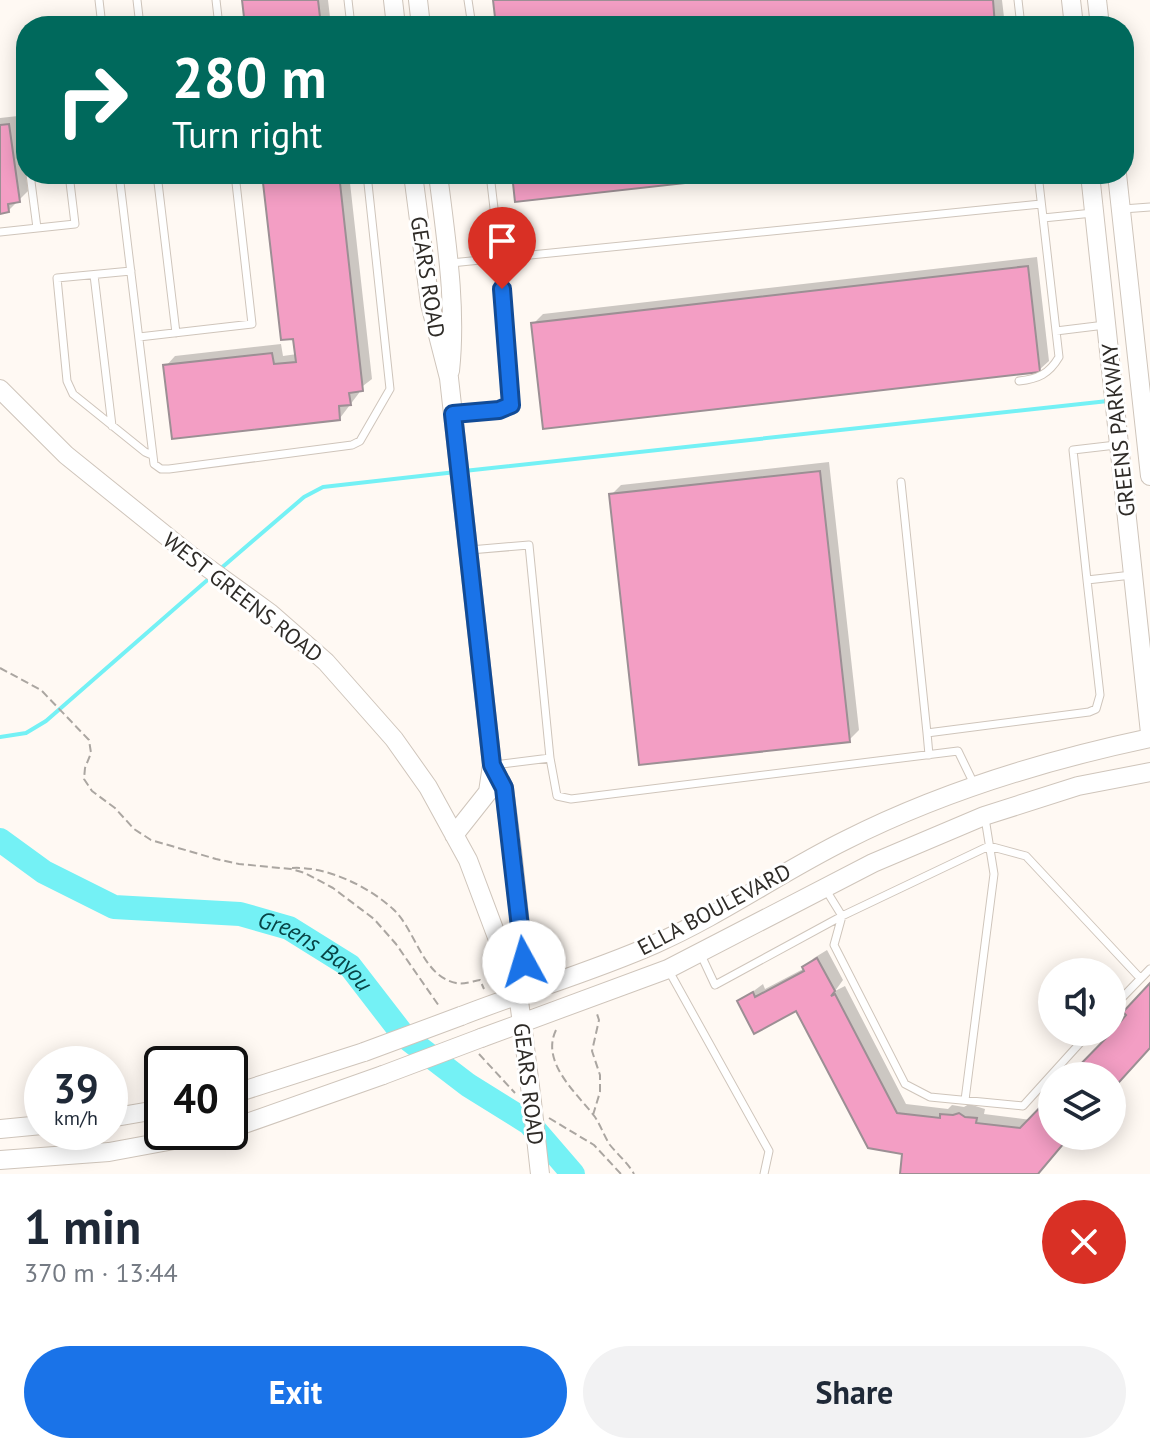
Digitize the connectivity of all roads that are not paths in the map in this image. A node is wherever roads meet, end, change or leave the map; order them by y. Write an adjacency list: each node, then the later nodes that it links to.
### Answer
1 (31, 184): 18 (lane)
2 (70, 184): 18 (lane)
3 (120, 184): 22 (lane)
4 (158, 184): 26 (lane)
5 (236, 184): 26 (lane)
6 (368, 184): 35 (lane)
7 (414, 184): 29 (main road, GEARS ROAD)
8 (439, 184): 21 (main road, GEARS ROAD)
9 (491, 184): 20 (lane)
10 (1039, 184): 13 (lane)
11 (1091, 184): 16 (main road, GREENS PARKWAY)
12 (1118, 184): 15 (main road, GREENS PARKWAY)
13 (1041, 204): 17 (lane); 20 (lane)
14 (1150, 207): 15 (lane)
15 (1121, 209): 16 (main road); 28 (main road, GREENS PARKWAY)
16 (1095, 213): 17 (lane); 24 (main road, GREENS PARKWAY)
17 (1043, 218): 25 (lane)
18 (37, 228): 19 (lane)
19 (0, 232)
20 (500, 260): 21 (lane); 32 (lane)
21 (449, 263): 29 (main road, GEARS ROAD)
22 (131, 271): 23 (lane); 27 (lane)
23 (94, 275): 33 (lane); 33 (lane)
24 (1107, 325): 25 (lane); 34 (main road, GREENS PARKWAY)
25 (1056, 331): 30 (lane)
26 (176, 333): 27 (lane)
27 (139, 337): 35 (lane)
28 (1141, 365): 36 (main road, GREENS PARKWAY)
29 (449, 378): 32 (main road, GEARS ROAD)
30 (1019, 381)
31 (0, 389): 49 (main road, WEST GREENS ROAD)
32 (453, 414): 38 (main road, GEARS ROAD)
33 (112, 426): 35 (lane)
34 (1120, 445): 39 (main road, GREENS PARKWAY); 40 (lane)
35 (152, 455)
36 (1150, 476)
37 (901, 482): 41 (lane)
38 (469, 550): 44 (lane); 45 (main road, GEARS ROAD)
39 (1142, 574): 40 (lane); 42 (main road, GREENS PARKWAY)
40 (1087, 580): 41 (lane)
41 (927, 733): 43 (lane)
42 (1150, 736): 47 (main road, ELLA BOULEVARD)
43 (929, 755): 44 (lane); 47 (lane)
44 (550, 758): 45 (lane)
45 (492, 765): 49 (main road, GEARS ROAD); 59 (main road, GEARS ROAD)
46 (1150, 772): 48 (main road, ELLA BOULEVARD)
47 (975, 786): 48 (main road); 51 (main road, ELLA BOULEVARD)
48 (984, 816): 50 (lane); 52 (main road, ELLA BOULEVARD)
49 (454, 835): 59 (main road, GEARS ROAD)
50 (989, 846): 53 (lane); 58 (lane); 64 (lane)
51 (809, 859): 52 (main road); 54 (main road, ELLA BOULEVARD)
52 (825, 887): 53 (lane); 55 (main road, ELLA BOULEVARD)
53 (842, 916): 55 (lane); 64 (lane)
54 (655, 944): 56 (main road); 59 (main road, ELLA BOULEVARD)
55 (700, 953): 56 (main road, ELLA BOULEVARD)
56 (668, 969): 61 (main road, ELLA BOULEVARD); 71 (lane)
57 (1150, 969): 58 (lane)
58 (1140, 978): 60 (lane)
59 (518, 993): 61 (main road, GEARS ROAD); 63 (main road, ELLA BOULEVARD, bridge)
60 (1126, 993)
61 (522, 1023): 65 (main road, ELLA BOULEVARD, bridge); 70 (main road, GEARS ROAD, bridge)
62 (1077, 1046): 64 (lane)
63 (248, 1089)
64 (965, 1100)
65 (248, 1123)
66 (24, 1127): 67 (main road)
67 (0, 1129)
68 (144, 1146): 69 (main road)
69 (0, 1160)
70 (540, 1174)
71 (764, 1174)

